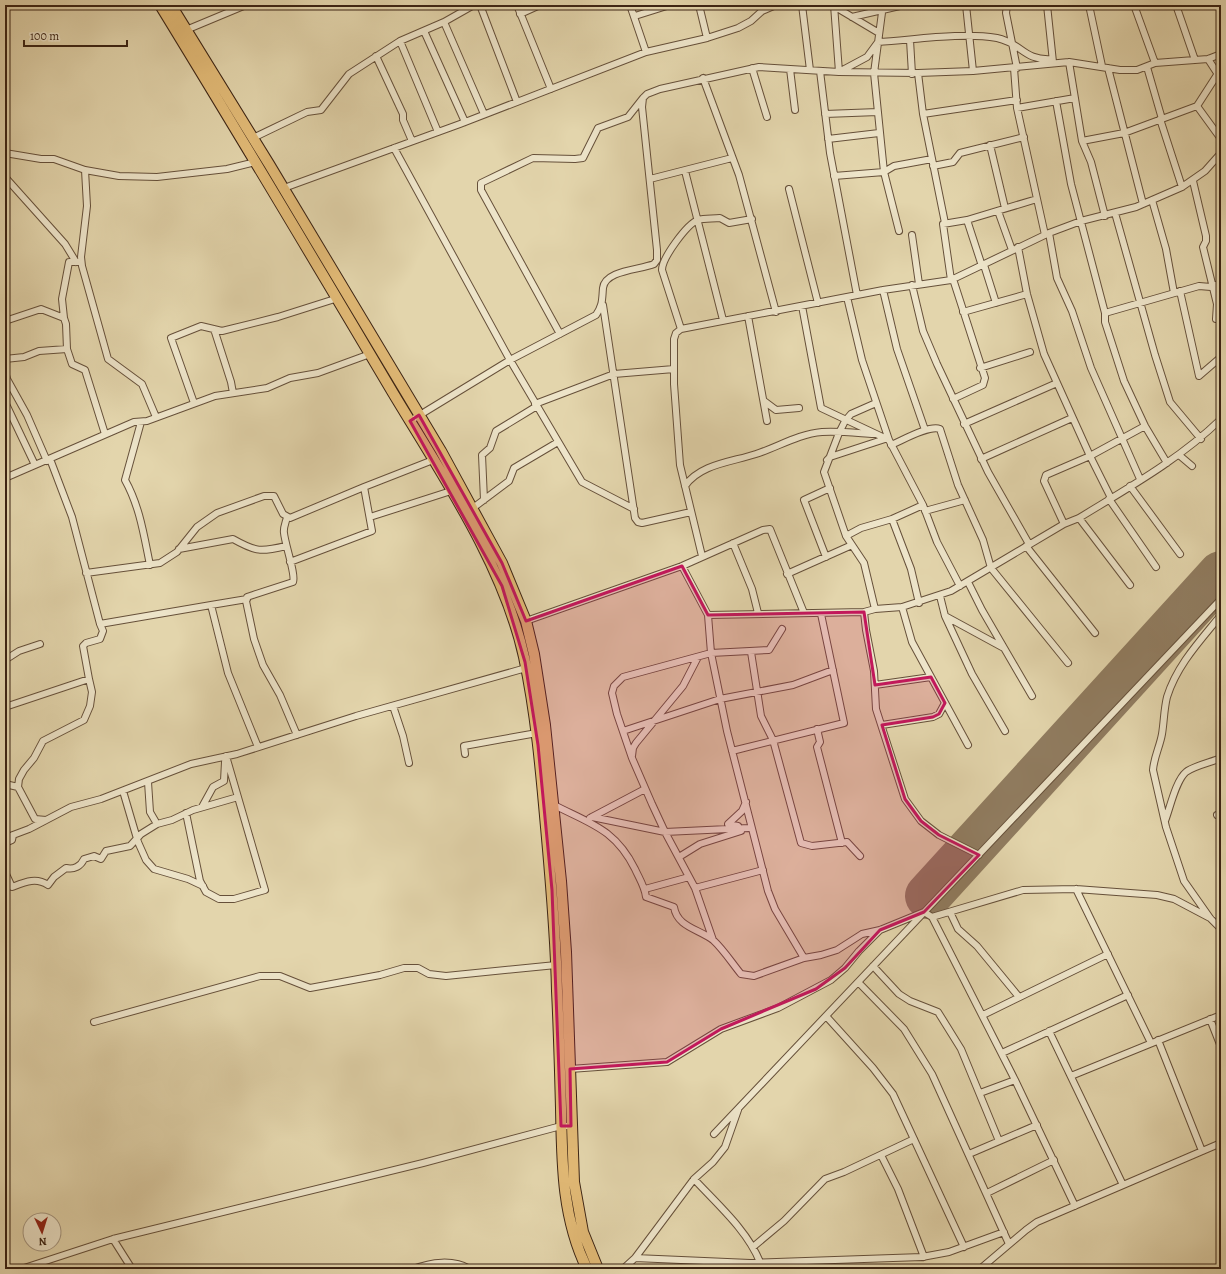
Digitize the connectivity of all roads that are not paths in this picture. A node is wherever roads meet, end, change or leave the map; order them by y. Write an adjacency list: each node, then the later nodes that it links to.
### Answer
1 (160, 5): 89 (highway)
2 (171, 5): 29 (highway)
3 (246, 5): 29 (street)
4 (474, 5): 28 (street)
5 (480, 5): 64 (street)
6 (517, 5): 24 (street)
7 (540, 5): 24 (street)
8 (630, 5): 26 (street)
9 (670, 5): 26 (street)
10 (699, 5): 33 (street)
11 (776, 5): 23 (street)
12 (802, 5): 51 (street)
13 (833, 5): 27 (street); 54 (street)
14 (904, 5): 22 (street)
15 (966, 5): 32 (street)
16 (1008, 5): 37 (street)
17 (1047, 5): 43 (street)
18 (1089, 5): 46 (street)
19 (1134, 5): 45 (street)
20 (1176, 5): 42 (street)
21 (1220, 5): 25 (street)
22 (883, 7): 27 (street); 31 (street)
23 (761, 8): 33 (street)
24 (520, 14): 59 (street)
25 (1221, 14)
26 (635, 16): 38 (street)
27 (852, 16): 31 (street)
28 (444, 22): 30 (street); 69 (street)
29 (186, 30): 79 (highway)
30 (424, 31): 35 (street); 74 (street)
31 (879, 33): 36 (street)
32 (969, 36): 34 (street); 37 (street); 53 (street)
33 (707, 38): 38 (street)
34 (910, 40): 36 (street); 56 (street)
35 (400, 41): 40 (street); 75 (street)
36 (878, 42): 54 (street); 55 (street)
37 (1012, 43): 43 (street); 48 (street)
38 (646, 52): 59 (street)
39 (1221, 54): 41 (street)
40 (376, 56): 79 (street); 82 (street)
41 (1208, 58): 42 (street); 57 (street)
42 (1195, 60): 45 (street)
43 (1052, 61): 44 (street); 48 (street)
44 (1069, 62): 46 (street); 61 (street)
45 (1155, 64): 49 (street)
46 (1105, 67): 49 (street); 77 (street)
47 (752, 68): 50 (street); 58 (street); 72 (street)
48 (1016, 68): 53 (street); 62 (street)
49 (1147, 68): 73 (street)
50 (790, 69): 51 (street); 67 (street)
51 (810, 70): 52 (street)
52 (820, 71): 54 (street); 70 (street)
53 (973, 71): 56 (street)
54 (839, 72): 55 (street)
55 (874, 73): 56 (street); 68 (street)
56 (915, 73): 71 (street)
57 (1219, 77): 65 (street)
58 (703, 78): 60 (street); 88 (street)
59 (551, 89): 64 (street)
60 (643, 98): 96 (street); 147 (street)
61 (1074, 98): 63 (street); 83 (street)
62 (1017, 100): 66 (street); 71 (street)
63 (1056, 101): 66 (street); 111 (street)
64 (517, 102): 69 (street)
65 (1197, 106): 73 (street); 80 (street)
66 (1018, 108): 78 (street)
67 (794, 110)
68 (878, 112): 70 (street); 76 (street)
69 (484, 114): 74 (street)
70 (825, 114): 81 (street)
71 (923, 114): 90 (street)
72 (766, 117)
73 (1161, 119): 77 (street); 99 (street)
74 (465, 122): 75 (street)
75 (438, 132): 82 (street)
76 (879, 133): 81 (street); 93 (street)
77 (1124, 133): 83 (street); 103 (street)
78 (1024, 137): 84 (street); 101 (street)
79 (253, 138): 98 (highway)
80 (1221, 139)
81 (828, 140): 94 (street)
82 (412, 141): 85 (street)
83 (1082, 141): 107 (street)
84 (990, 145): 90 (street); 104 (street)
85 (394, 148): 98 (street); 153 (street)
86 (5, 152): 91 (street)
87 (1220, 155): 97 (street)
88 (732, 158): 92 (street); 108 (street)
89 (256, 162): 91 (street); 130 (highway)
90 (933, 163): 93 (street); 112 (street)
91 (85, 170): 118 (street)
92 (685, 171): 96 (street); 109 (street)
93 (884, 172): 94 (street); 113 (street)
94 (834, 176): 128 (street)
95 (5, 177): 118 (street)
96 (650, 179): 131 (street)
97 (1192, 181): 99 (street); 124 (street)
98 (284, 188): 168 (highway)
99 (1182, 188): 102 (street)
100 (788, 189): 133 (street)
101 (1037, 199): 104 (street); 114 (street)
102 (1152, 200): 103 (street); 126 (street)
103 (1143, 204): 106 (street)
104 (1005, 208): 105 (street)
105 (998, 211): 110 (street); 117 (street)
106 (1115, 213): 107 (street); 132 (street)
107 (1105, 216): 111 (street)
108 (752, 219): 109 (street); 137 (street)
109 (697, 220): 143 (street); 146 (street)
110 (967, 220): 112 (street); 119 (street)
111 (1081, 221): 114 (street); 139 (street)
112 (945, 223): 120 (street)
113 (899, 231)
114 (1047, 234): 116 (street); 182 (street)
115 (912, 235): 122 (street)
116 (1018, 247): 117 (street); 127 (street)
117 (1012, 250): 119 (street)
118 (79, 262): 141 (street); 169 (street)
119 (983, 266): 120 (street); 134 (street)
120 (952, 279): 122 (street); 138 (street)
121 (1221, 283): 124 (street)
122 (919, 284): 123 (street)
123 (912, 285): 125 (street); 162 (street)
124 (1211, 287): 126 (street); 135 (street)
125 (883, 290): 128 (street); 178 (street)
126 (1177, 292): 132 (street); 151 (street)
127 (1027, 294): 134 (street); 159 (street)
128 (857, 295): 129 (street)
129 (847, 297): 133 (street); 165 (street)
130 (338, 298): 145 (street); 150 (highway)
131 (603, 302): 147 (street); 157 (street)
132 (1141, 302): 139 (street); 183 (street)
133 (818, 303): 136 (street)
134 (996, 303): 138 (street)
135 (1219, 303): 142 (street)
136 (802, 306): 137 (street); 174 (street)
137 (776, 312): 140 (street)
138 (963, 312): 154 (street)
139 (1105, 313): 177 (street)
140 (748, 316): 143 (street); 161 (street)
141 (64, 318): 144 (street); 148 (street)
142 (1216, 319)
143 (723, 320): 146 (street)
144 (5, 321)
145 (214, 329): 160 (street); 164 (street)
146 (681, 329): 155 (street)
147 (560, 334): 153 (street)
148 (67, 349): 152 (street); 180 (street)
149 (1030, 352): 154 (street)
150 (370, 354): 160 (street); 172 (highway)
151 (1221, 357)
152 (5, 359)
153 (510, 360): 166 (street); 168 (street)
154 (980, 368): 162 (street)
155 (674, 369): 157 (street); 197 (street)
156 (5, 372): 158 (street)
157 (614, 374): 166 (street); 207 (street)
158 (6, 380): 189 (street)
159 (1057, 383): 170 (street); 176 (street)
160 (234, 393): 164 (street)
161 (763, 399): 167 (street); 173 (street)
162 (953, 399): 176 (street)
163 (5, 402): 193 (street)
164 (194, 403): 169 (street)
165 (876, 403): 174 (street); 184 (street)
166 (536, 405): 185 (street); 203 (street)
167 (799, 408)
168 (419, 415): 172 (street); 205 (highway)
169 (156, 417): 175 (street)
170 (1072, 418): 187 (street); 188 (street)
171 (1221, 420): 183 (street)
172 (410, 421): 190 (highway)
173 (767, 421)
174 (846, 421): 179 (street); 181 (street)
175 (141, 422): 180 (street); 224 (street)
176 (964, 424): 188 (street)
177 (1145, 426): 182 (street); 192 (street)
178 (925, 430): 184 (street); 204 (street)
179 (838, 433): 181 (street); 191 (street); 197 (street)
180 (105, 434): 189 (street)
181 (874, 434): 184 (street)
182 (1123, 439): 187 (street); 196 (street)
183 (1201, 439): 186 (street)
184 (888, 441): 191 (street); 206 (street)
185 (558, 442): 203 (street); 207 (street)
186 (1179, 454): 192 (street); 194 (street)
187 (1090, 456): 202 (street); 213 (street)
188 (982, 459): 217 (street)
189 (48, 460): 193 (street); 228 (street)
190 (433, 460): 199 (street); 201 (highway)
191 (827, 460): 200 (street)
192 (1167, 463): 196 (street)
193 (36, 464): 195 (street)
194 (1192, 466)
195 (5, 478)
196 (1140, 479): 198 (street)
197 (684, 486): 208 (street)
198 (1130, 486): 202 (street); 220 (street)
199 (364, 487): 209 (street); 210 (street)
200 (830, 488): 214 (street); 222 (street)
201 (451, 491): 209 (street); 258 (highway)
202 (1110, 498): 211 (street); 226 (street)
203 (484, 500): 205 (street)
204 (965, 500): 206 (street); 227 (street)
205 (473, 508): 247 (highway)
206 (924, 508): 212 (street); 232 (street)
207 (634, 509): 208 (street)
208 (691, 512): 221 (street)
209 (370, 517): 223 (street)
210 (287, 518): 218 (street); 219 (street)
211 (1079, 518): 213 (street); 231 (street)
212 (892, 519): 214 (street); 236 (street)
213 (1064, 524): 217 (street)
214 (846, 536): 216 (street)
215 (733, 543): 221 (street); 229 (street); 241 (street)
216 (852, 545): 222 (street); 239 (street)
217 (1027, 545): 227 (street); 250 (street)
218 (286, 546): 219 (street); 223 (street)
219 (179, 549): 224 (street)
220 (1180, 554)
221 (702, 556): 225 (street)
222 (826, 557): 229 (street)
223 (290, 562): 234 (street)
224 (150, 565): 228 (street)
225 (682, 566): 244 (street); 247 (street)
226 (1156, 567)
227 (991, 568): 230 (street); 257 (street)
228 (86, 573): 248 (street)
229 (787, 574): 242 (street)
230 (968, 582): 232 (street); 252 (street)
231 (1130, 585)
232 (960, 586): 233 (street)
233 (940, 596): 236 (street); 246 (street)
234 (247, 599): 237 (street); 275 (street)
235 (1221, 599): 307 (street)
236 (919, 603): 238 (street)
237 (211, 604): 248 (street); 278 (street)
238 (902, 607): 239 (street); 260 (street)
239 (875, 609): 240 (street)
240 (864, 612): 243 (street); 262 (street)
241 (758, 613): 242 (street); 244 (street)
242 (804, 613): 243 (street)
243 (821, 614): 259 (street)
244 (708, 615): 254 (street)
245 (1221, 615): 298 (street)
246 (945, 616): 252 (street); 273 (street)
247 (526, 621): 292 (highway)
248 (100, 624): 261 (street)
249 (782, 629): 253 (street)
250 (1095, 633)
251 (40, 644): 256 (street)
252 (1003, 647): 264 (street)
253 (751, 652): 254 (street); 263 (street)
254 (711, 654): 255 (street); 265 (street)
255 (698, 657): 269 (street); 272 (street)
256 (5, 660)
257 (1068, 663)
258 (526, 668): 267 (street); 274 (highway)
259 (833, 670): 263 (street); 271 (street)
260 (931, 677): 262 (street); 266 (street)
261 (89, 679): 268 (street); 287 (street)
262 (875, 685): 270 (street)
263 (757, 691): 265 (street); 276 (street)
264 (1032, 696)
265 (720, 699): 269 (street); 279 (street)
266 (945, 703): 270 (street); 277 (street)
267 (393, 706): 275 (street); 284 (street)
268 (5, 707)
269 (656, 720): 272 (street); 282 (street)
270 (882, 725): 307 (street)
271 (817, 729): 276 (street); 305 (street)
272 (623, 731): 282 (street)
273 (1005, 731)
274 (537, 733): 280 (street); 326 (highway)
275 (297, 735): 278 (street)
276 (773, 740): 279 (street); 305 (street)
277 (968, 745)
278 (258, 748): 281 (street)
279 (732, 751): 291 (street)
280 (465, 754)
281 (226, 756): 285 (street); 290 (street); 293 (street)
282 (632, 758): 288 (street)
283 (1221, 758): 298 (street)
284 (409, 763)
285 (148, 782): 289 (street); 299 (street)
286 (5, 784): 287 (street)
287 (18, 787): 296 (street)
288 (646, 789): 295 (street); 301 (street)
289 (122, 791): 296 (street); 304 (street)
290 (238, 797): 293 (street); 313 (street)
291 (746, 802): 300 (street); 300 (street)
292 (554, 805): 297 (street); 341 (highway)
293 (202, 807): 294 (street)
294 (186, 813): 299 (street); 313 (street)
295 (592, 817): 297 (street); 301 (street)
296 (46, 820): 302 (street)
297 (585, 821): 315 (street)
298 (1165, 821): 320 (street)
299 (157, 824): 304 (street)
300 (751, 828): 301 (street); 309 (street); 310 (street)
301 (665, 832): 309 (street)
302 (13, 836): 303 (street); 306 (street)
303 (5, 838)
304 (137, 839): 311 (street); 313 (street)
305 (842, 842): 308 (street)
306 (5, 843)
307 (979, 855): 317 (street)
308 (860, 856)
309 (679, 857): 312 (street)
310 (763, 870): 314 (street); 325 (street)
311 (5, 872)
312 (689, 876): 314 (street); 315 (street)
313 (203, 886)
314 (695, 888): 323 (street)
315 (645, 889): 323 (street)
316 (1076, 889): 318 (street); 320 (street); 324 (street)
317 (924, 912): 319 (street); 322 (street); 327 (street)
318 (950, 912): 319 (street); 330 (street)
319 (932, 917): 331 (street)
320 (1210, 918): 321 (street)
321 (1221, 929)
322 (880, 930): 325 (street); 341 (street)
323 (713, 940): 325 (street)
324 (1108, 954): 329 (street); 330 (street)
325 (804, 958)
326 (556, 965): 335 (street); 347 (highway)
327 (873, 966): 328 (street); 344 (street)
328 (858, 982): 333 (street); 353 (street)
329 (1128, 995): 336 (street); 338 (street)
330 (1019, 997): 331 (street)
331 (983, 1015): 340 (street)
332 (1221, 1015): 334 (street)
333 (826, 1016): 345 (street); 349 (street)
334 (1210, 1019): 337 (street); 339 (street)
335 (94, 1022)
336 (1049, 1031): 340 (street); 342 (street)
337 (1158, 1040): 338 (street); 352 (street)
338 (1151, 1043): 342 (street)
339 (1221, 1047)
340 (1002, 1054): 343 (street)
341 (570, 1069): 347 (highway)
342 (1071, 1076): 357 (street)
343 (1015, 1080): 344 (street); 346 (street)
344 (980, 1093): 350 (street)
345 (739, 1108): 348 (street); 356 (street)
346 (1037, 1125): 350 (street); 355 (street)
347 (566, 1126): 361 (street); 372 (highway); 373 (highway)
348 (714, 1134)
349 (914, 1139): 354 (street); 364 (street)
350 (999, 1141): 353 (street)
351 (1221, 1143): 352 (street)
352 (1202, 1151): 357 (street)
353 (969, 1154): 358 (street)
354 (881, 1155): 363 (street); 365 (street)
355 (1054, 1160): 358 (street); 359 (street)
356 (694, 1179): 363 (street); 366 (street)
357 (1123, 1185): 359 (street)
358 (987, 1193): 360 (street)
359 (1075, 1206): 362 (street)
360 (1004, 1232): 362 (street); 364 (street)
361 (113, 1239): 368 (street); 369 (street)
362 (1009, 1244): 375 (street)
363 (753, 1247): 367 (street)
364 (964, 1247): 365 (street)
365 (924, 1257): 367 (street)
366 (635, 1258): 367 (street); 374 (street)
367 (760, 1262)
368 (22, 1269)
369 (132, 1269)
370 (414, 1269): 371 (street)
371 (470, 1269)
372 (587, 1269)
373 (598, 1269)
374 (623, 1269)
375 (980, 1269)

